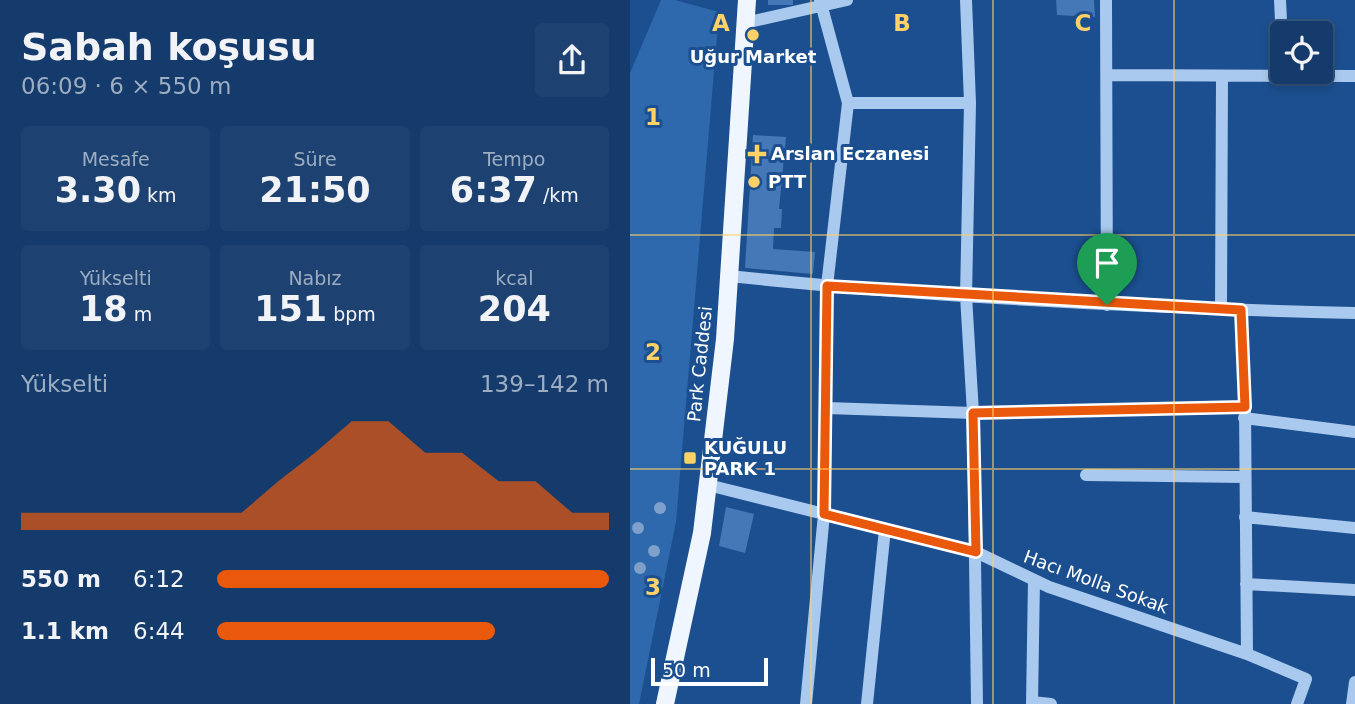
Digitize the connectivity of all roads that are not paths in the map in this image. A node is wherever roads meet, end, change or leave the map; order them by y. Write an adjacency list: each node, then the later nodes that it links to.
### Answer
1 (847, 0): 5 (street)
2 (966, 0): 14 (street)
3 (1106, 0): 8 (street)
4 (1280, 0): 7 (street)
5 (821, 3): 6 (street); 13 (street)
6 (744, 10): 15 (main road, Park Caddesi)
7 (1281, 21)
8 (1107, 75): 12 (street); 18 (street)
9 (1270, 76): 12 (street)
10 (1333, 76): 11 (street)
11 (1355, 76)
12 (1222, 78): 19 (street)
13 (848, 103): 14 (street); 16 (street)
14 (970, 103): 17 (street)
15 (729, 276): 16 (street); 28 (main road, Park Caddesi)
16 (827, 286): 17 (street); 22 (street)
17 (966, 296): 18 (street); 24 (street)
18 (1107, 305): 19 (street)
19 (1221, 308): 20 (street)
20 (1241, 310): 21 (street); 23 (street)
21 (1355, 313)
22 (827, 408): 24 (street); 29 (street)
23 (1244, 412): 24 (street); 25 (street); 27 (street)
24 (973, 413): 33 (street)
25 (1355, 432)
26 (1086, 475): 27 (street)
27 (1245, 477): 30 (street)
28 (708, 485): 29 (street, Hacı Molla Sokak); 40 (main road, Park Caddesi)
29 (824, 514): 32 (street, Hacı Molla Sokak); 41 (street)
30 (1245, 517): 31 (street); 35 (street)
31 (1355, 528)
32 (885, 529): 33 (street, Hacı Molla Sokak); 42 (street)
33 (976, 552): 34 (street, Hacı Molla Sokak); 43 (street)
34 (1034, 580): 37 (street, Hacı Molla Sokak); 39 (street)
35 (1246, 584): 36 (street); 37 (street)
36 (1355, 590)
37 (1247, 654): 45 (street, Hacı Molla Sokak)
38 (1355, 682): 46 (street)
39 (1032, 703): 44 (street)
40 (665, 704)
41 (806, 704)
42 (867, 704)
43 (976, 704)
44 (1051, 704)
45 (1297, 704)
46 (1352, 704)

